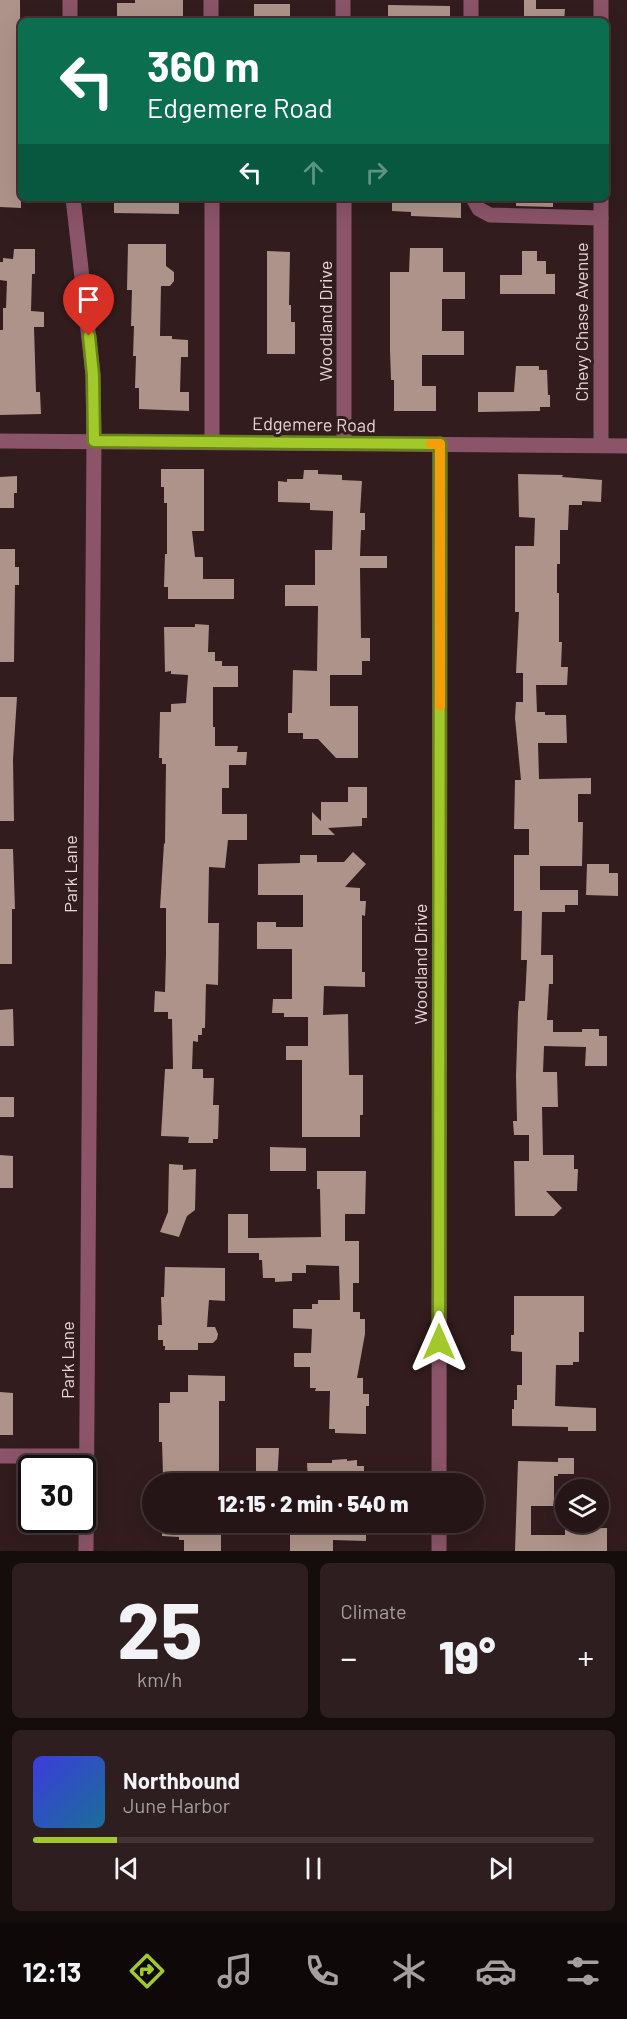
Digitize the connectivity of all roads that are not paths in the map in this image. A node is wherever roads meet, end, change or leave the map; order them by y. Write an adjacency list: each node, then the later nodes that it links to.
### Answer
1 (70, 0): 6 (street)
2 (211, 0): 7 (street)
3 (343, 0): 8 (street)
4 (471, 0): 9 (street)
5 (601, 0): 10 (street)
6 (70, 18)
7 (211, 18)
8 (343, 18)
9 (471, 18)
10 (601, 18)
11 (73, 201): 18 (street, Park Lane)
12 (212, 201): 19 (street)
13 (344, 201): 20 (street, Woodland Drive)
14 (475, 201): 16 (street)
15 (601, 201): 16 (street, Chevy Chase Avenue)
16 (601, 218): 22 (street, Chevy Chase Avenue)
17 (0, 441): 18 (street, Edgemere Road)
18 (94, 441): 19 (street, Edgemere Road); 24 (street, Park Lane)
19 (212, 442): 20 (street, Edgemere Road)
20 (344, 444): 21 (street, Edgemere Road)
21 (440, 444): 22 (street, Edgemere Road); 27 (street, Woodland Drive)
22 (601, 445): 23 (street, Edgemere Road)
23 (627, 446)
24 (86, 1455)
25 (0, 1456): 26 (street)
26 (18, 1456)
27 (439, 1473)
28 (86, 1533): 30 (street, Park Lane)
29 (439, 1533): 31 (street)
30 (86, 1551)
31 (439, 1551)

